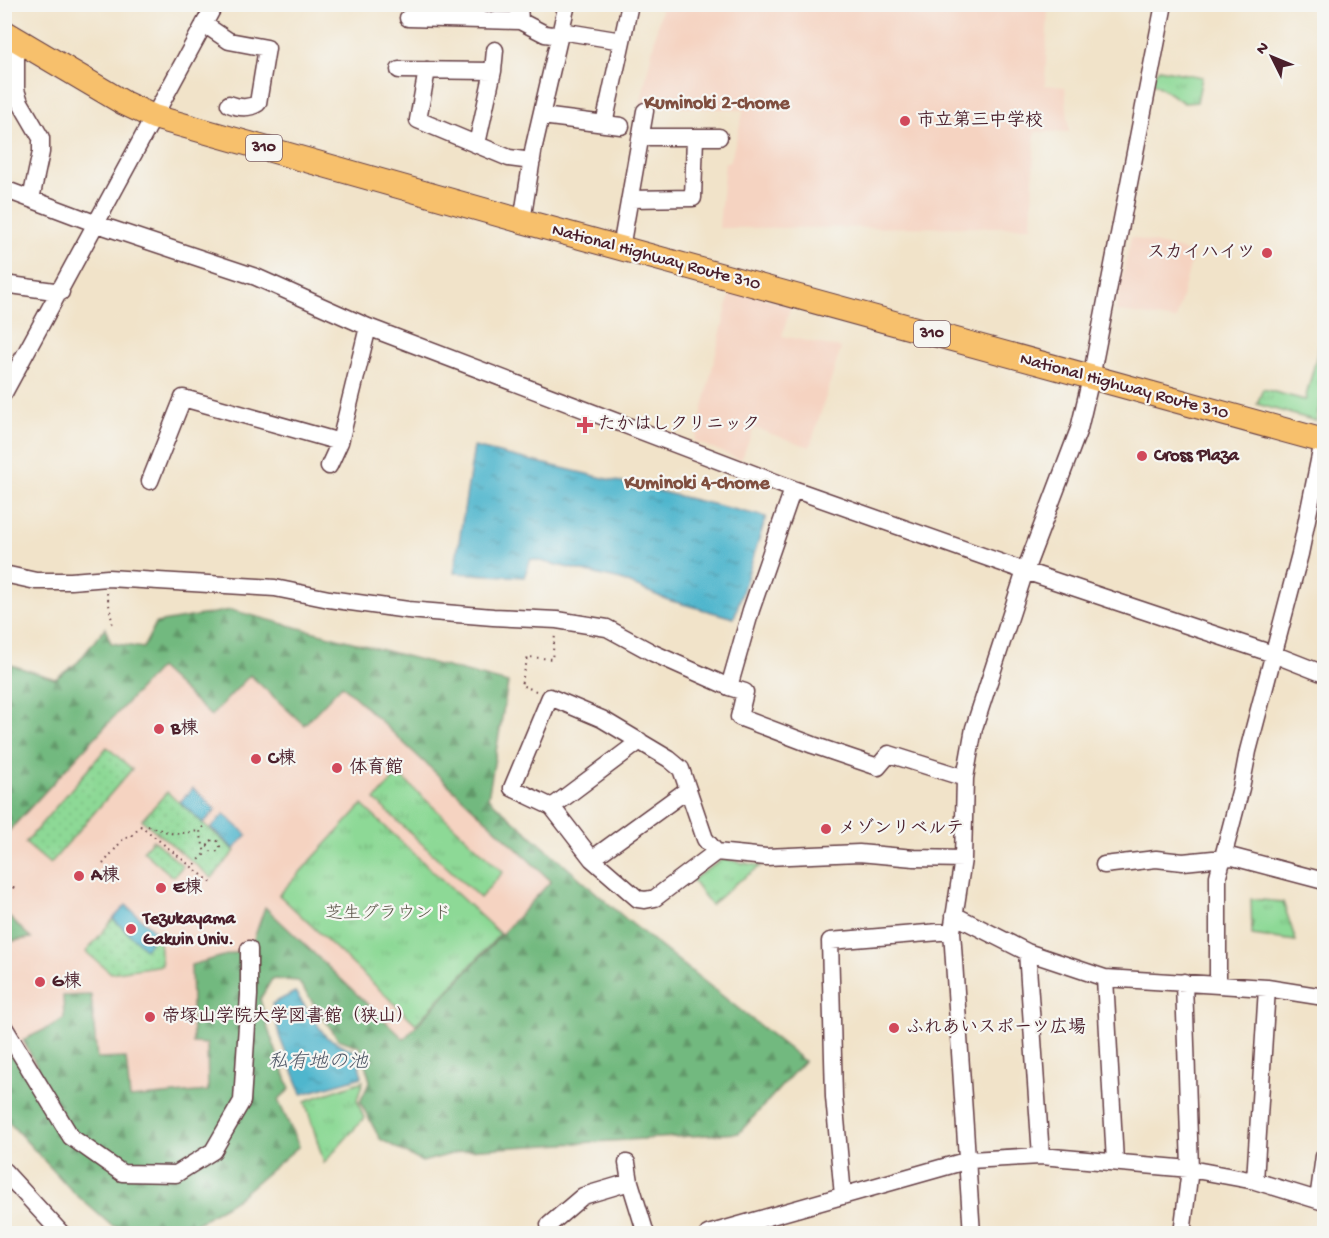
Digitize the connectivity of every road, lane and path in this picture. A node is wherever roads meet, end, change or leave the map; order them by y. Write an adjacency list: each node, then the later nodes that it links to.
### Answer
1 (215, 4): 7 (street)
2 (567, 4): 8 (street)
3 (630, 4): 10 (street)
4 (1164, 4): 33 (street)
5 (519, 13): 6 (street); 8 (street)
6 (408, 18)
7 (204, 24): 15 (street); 18 (street)
8 (561, 33): 10 (street); 17 (street)
9 (10, 35): 18 (highway, National Highway Route 310 / 310); 25 (street)
10 (622, 41): 17 (street)
11 (495, 50): 14 (street)
12 (399, 70): 13 (street)
13 (427, 70): 14 (street); 22 (street)
14 (493, 71): 22 (street)
15 (229, 104)
16 (645, 111): 19 (street)
17 (542, 116): 23 (street)
18 (154, 117): 27 (highway, National Highway Route 310 / 310); 28 (street)
19 (640, 137): 20 (street); 26 (street)
20 (695, 137): 21 (street); 26 (street)
21 (719, 137)
22 (477, 144): 23 (street)
23 (532, 161): 27 (street)
24 (4, 189): 25 (street)
25 (31, 199): 28 (street)
26 (630, 199): 29 (street)
27 (522, 221): 29 (highway, National Highway Route 310 / 310)
28 (97, 225): 31 (street); 32 (street)
29 (621, 248): 33 (highway, National Highway Route 310 / 310)
30 (4, 286): 31 (street)
31 (61, 292): 34 (street)
32 (368, 327): 36 (street); 39 (street)
33 (1091, 378): 35 (highway, National Highway Route 310 / 310); 40 (street)
34 (4, 393)
35 (1324, 439): 45 (street)
36 (340, 442): 37 (street); 38 (street)
37 (329, 466)
38 (150, 481)
39 (793, 489): 40 (street); 47 (street)
40 (1025, 571): 45 (street); 50 (street)
41 (4, 574): 43 (street)
42 (107, 602): 44 (path)
43 (557, 620): 47 (street); 48 (path)
44 (113, 627)
45 (1273, 654): 46 (street); 59 (street)
46 (1324, 674)
47 (729, 687): 50 (street)
48 (550, 697): 49 (street); 52 (street)
49 (640, 741): 51 (street); 52 (street)
50 (965, 778): 58 (street)
51 (687, 790): 57 (street); 60 (street)
52 (552, 807): 60 (street)
53 (206, 824): 55 (path)
54 (148, 826): 55 (path)
55 (200, 831): 62 (path)
56 (208, 843): 56 (path)
57 (716, 852): 58 (street); 60 (street)
58 (963, 859): 68 (street)
59 (1222, 859): 63 (street); 65 (street); 73 (street)
60 (592, 860)
61 (103, 864): 66 (path)
62 (195, 864)
63 (1104, 865)
64 (4, 879): 67 (path)
65 (1324, 881)
66 (213, 884)
67 (17, 891)
68 (953, 923): 70 (street); 79 (street); 86 (street)
69 (249, 949): 76 (street)
70 (1027, 952): 71 (street); 77 (street)
71 (1104, 978): 72 (street); 80 (street)
72 (1184, 982): 73 (street); 82 (street)
73 (1218, 984): 74 (street)
74 (1267, 988): 75 (street); 84 (street)
75 (1324, 998)
76 (4, 1027)
77 (1041, 1156): 79 (street); 80 (street)
78 (1324, 1156): 87 (street)
79 (969, 1160): 86 (street); 92 (street)
80 (1115, 1162): 82 (street)
81 (627, 1163): 85 (street)
82 (1190, 1169): 84 (street); 93 (street)
83 (4, 1171): 90 (street)
84 (1255, 1181): 87 (street)
85 (630, 1182): 88 (street); 91 (street)
86 (843, 1196): 89 (street)
87 (1321, 1201)
88 (549, 1225)
89 (716, 1232)
90 (62, 1233)
91 (646, 1233)
92 (972, 1233)
93 (1182, 1233)

